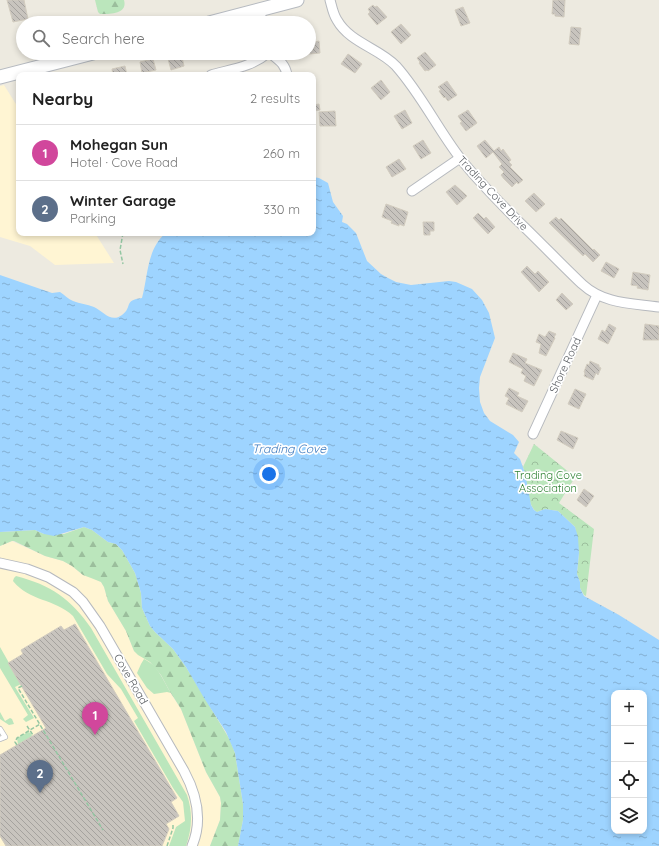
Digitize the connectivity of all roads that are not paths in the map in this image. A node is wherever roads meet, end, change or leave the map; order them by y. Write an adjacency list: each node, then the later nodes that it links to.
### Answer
1 (297, 0): 3 (main road)
2 (330, 0): 15 (street, Trading Cove Drive)
3 (260, 10): 4 (main road); 5 (street)
4 (236, 16)
5 (261, 16)
6 (73, 60): 9 (main road)
7 (260, 60): 11 (street)
8 (278, 60): 12 (street)
9 (44, 70): 10 (main road)
10 (31, 72)
11 (222, 72)
12 (286, 72)
13 (16, 74): 14 (main road)
14 (0, 77)
15 (460, 158): 16 (street); 17 (street, Trading Cove Drive)
16 (412, 191)
17 (597, 295): 18 (street, Trading Cove Drive); 19 (street, Shore Road)
18 (659, 307)
19 (533, 434)
20 (0, 563): 23 (street, Cove Road)
21 (0, 729): 22 (lane)
22 (2, 738)
23 (192, 846)

